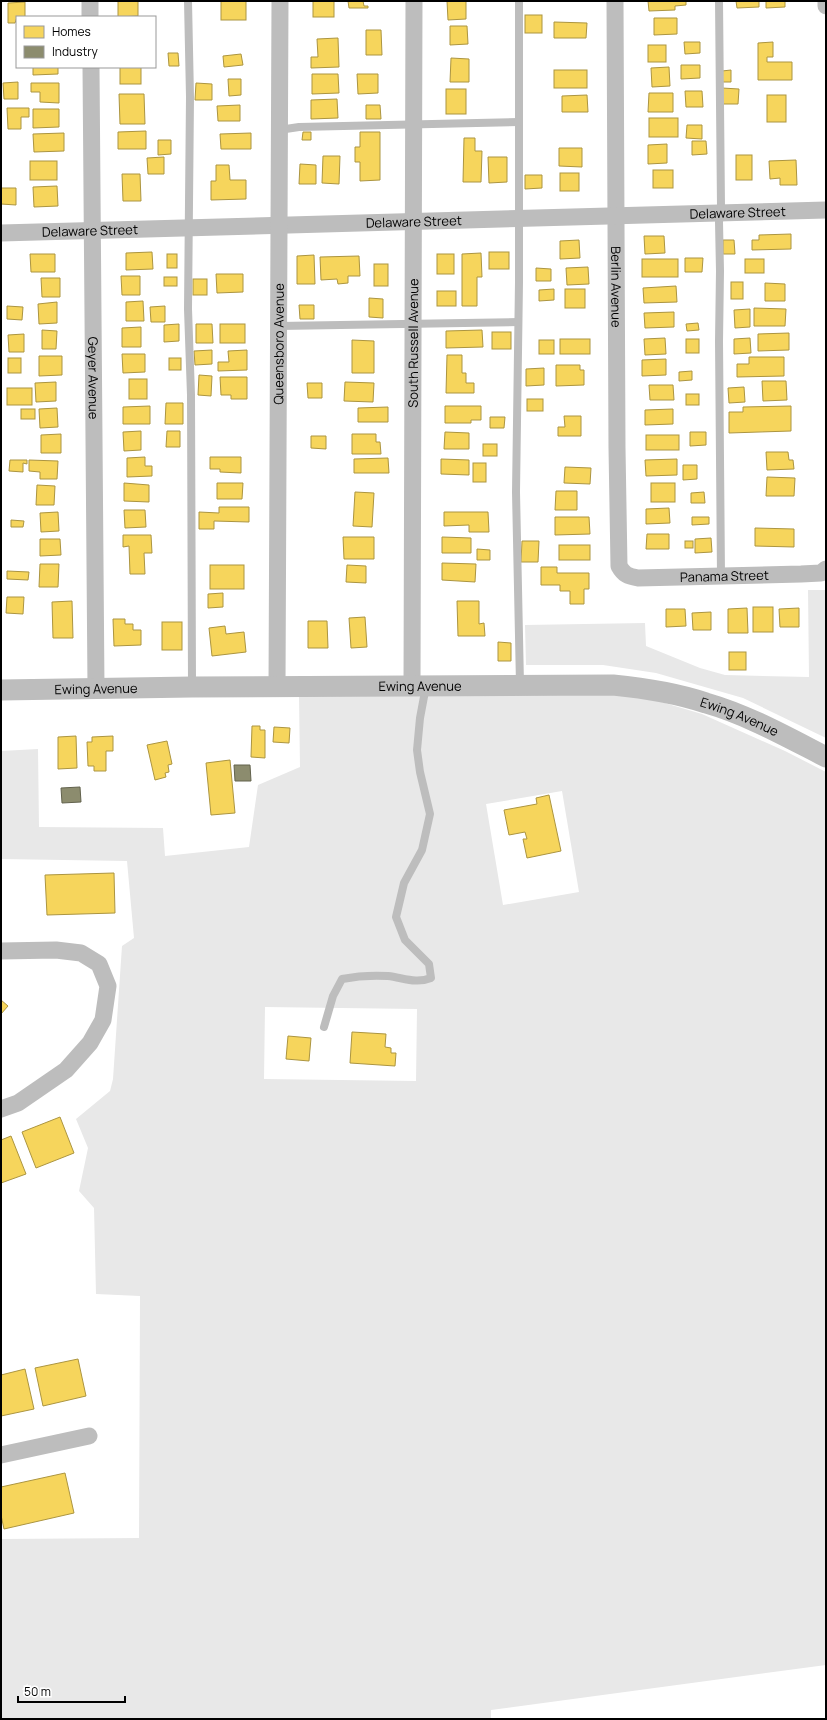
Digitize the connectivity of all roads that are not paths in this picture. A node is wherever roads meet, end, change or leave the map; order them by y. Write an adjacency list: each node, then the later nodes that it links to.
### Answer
1 (90, 1): 10 (street)
2 (188, 1): 21 (lane)
3 (280, 1): 14 (street, Queensboro Avenue)
4 (414, 1): 13 (street, South Russell Avenue)
5 (519, 1): 12 (lane)
6 (615, 1): 17 (street, Berlin Avenue)
7 (719, 1): 16 (lane)
8 (826, 1): 9 (street)
9 (826, 6)
10 (90, 16)
11 (90, 68): 22 (street, Geyer Avenue)
12 (518, 122): 13 (lane); 18 (lane)
13 (413, 124): 14 (lane); 19 (street, South Russell Avenue)
14 (279, 130): 20 (street, Queensboro Avenue)
15 (826, 210): 16 (street, Delaware Street)
16 (720, 214): 17 (street, Delaware Street); 29 (lane)
17 (617, 216): 18 (street, Delaware Street); 28 (street, Berlin Avenue)
18 (519, 218): 19 (street, Delaware Street); 24 (lane)
19 (414, 221): 20 (street, Delaware Street); 25 (street, South Russell Avenue)
20 (279, 225): 21 (street, Delaware Street); 26 (street, Queensboro Avenue)
21 (189, 227): 22 (street, Delaware Street); 32 (lane)
22 (91, 231): 23 (street, Delaware Street); 34 (street, Geyer Avenue)
23 (1, 233)
24 (518, 322): 25 (lane); 30 (lane)
25 (413, 325): 26 (lane); 31 (street, South Russell Avenue)
26 (279, 326): 33 (street, Queensboro Avenue)
27 (826, 569): 29 (street, Panama Street)
28 (623, 573): 29 (street, Panama Street)
29 (721, 576)
30 (520, 684): 31 (street, Ewing Avenue); 36 (street, Ewing Avenue)
31 (419, 685): 33 (street, Ewing Avenue); 38 (lane)
32 (192, 687): 33 (street, Ewing Avenue); 34 (street, Ewing Avenue)
33 (277, 687)
34 (96, 688): 35 (street, Ewing Avenue)
35 (1, 690)
36 (826, 756)
37 (1, 952): 39 (street)
38 (324, 1027)
39 (1, 1109)
40 (89, 1436): 41 (street)
41 (1, 1454)

